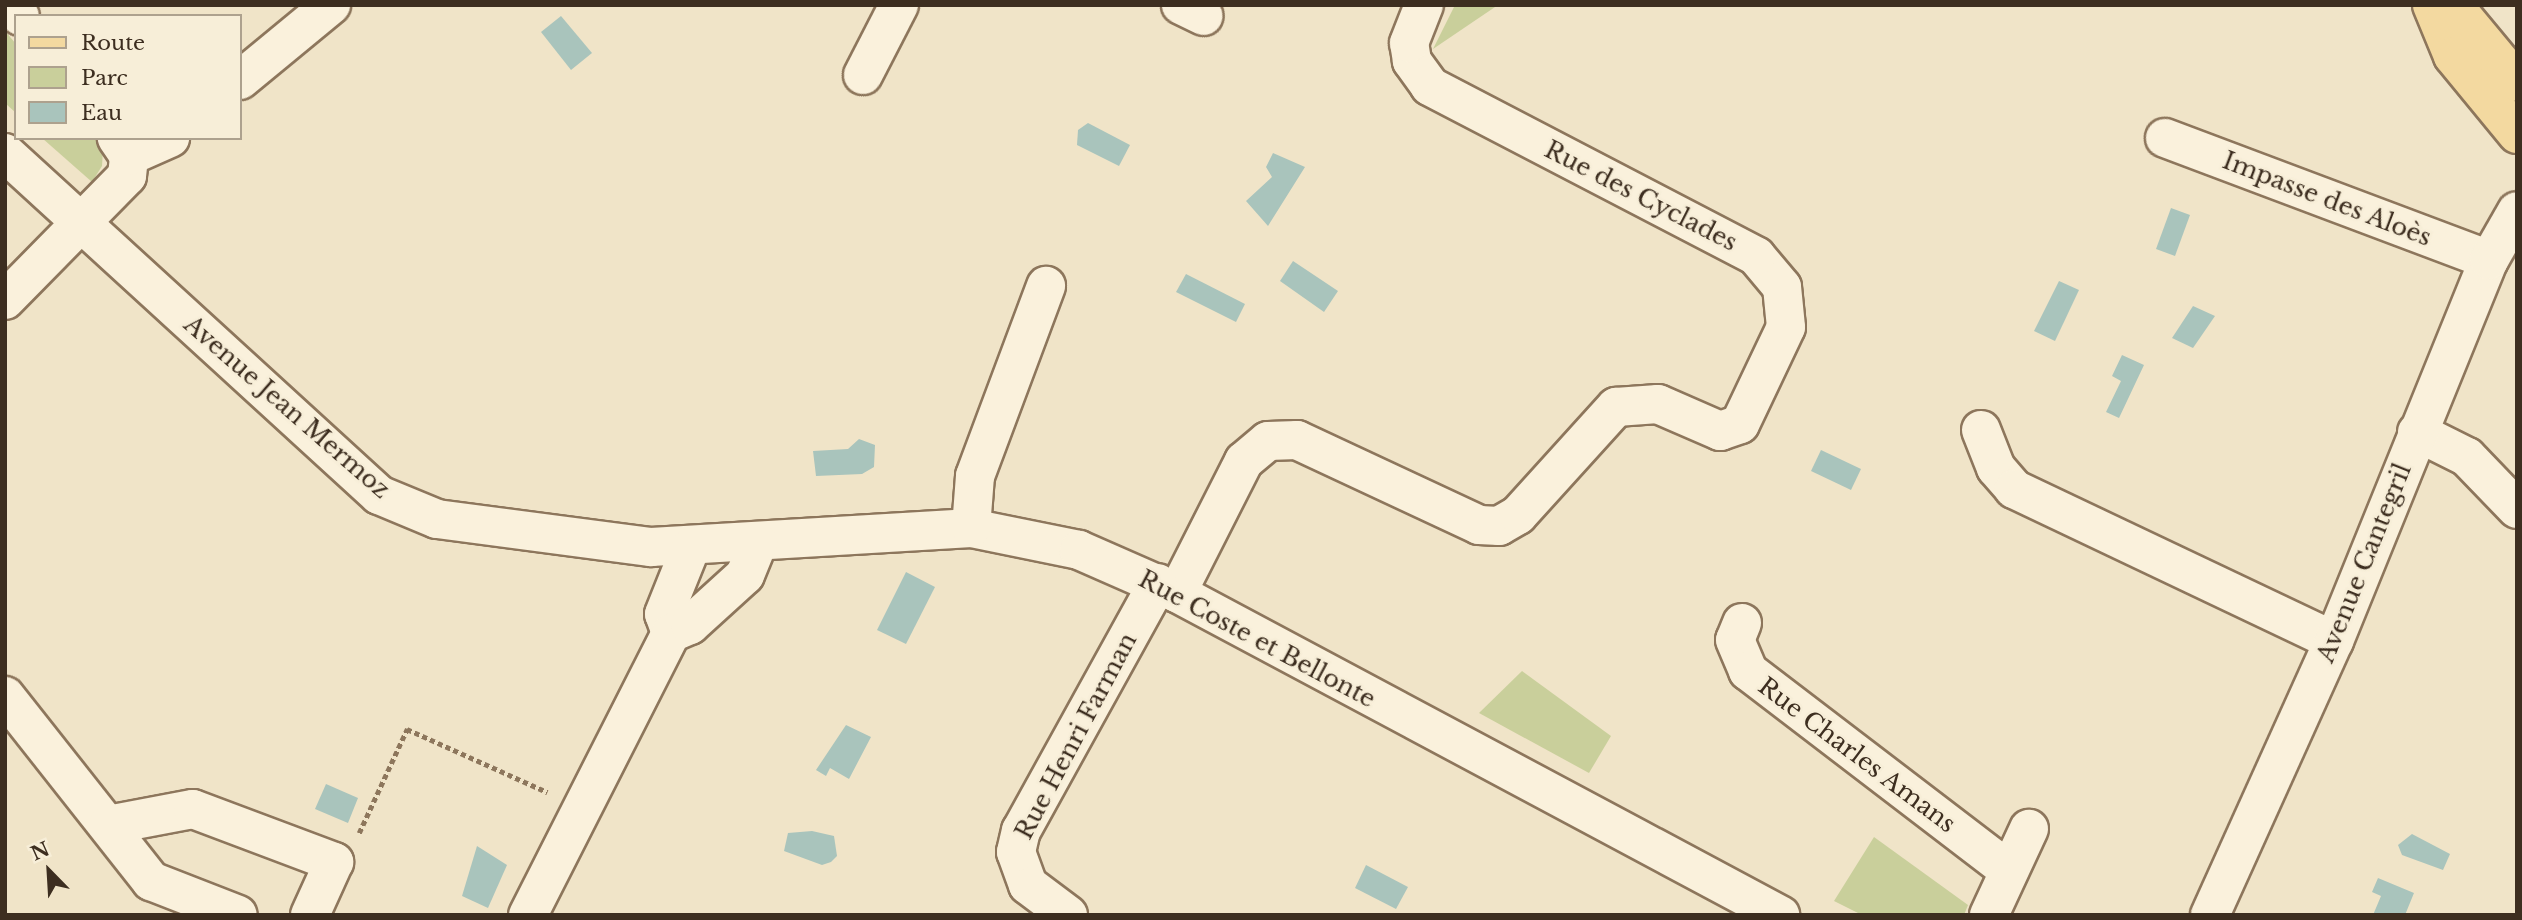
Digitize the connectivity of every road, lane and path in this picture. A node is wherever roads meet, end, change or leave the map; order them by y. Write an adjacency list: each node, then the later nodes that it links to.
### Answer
1 (331, 5): 7 (street)
2 (899, 5): 6 (street)
3 (1424, 5): 19 (street, Rue des Cyclades)
4 (2432, 5): 9 (main road)
5 (2453, 5): 8 (main road)
6 (863, 75)
7 (242, 78)
8 (2517, 82)
9 (2517, 134)
10 (2165, 138): 16 (street, Impasse des Aloès)
11 (160, 140): 12 (street)
12 (123, 147): 15 (street)
13 (5, 153): 15 (street, Avenue Jean Mermoz)
14 (2517, 211): 16 (street, Avenue Cantegril)
15 (81, 222): 18 (street); 25 (street, Avenue Jean Mermoz)
16 (2489, 260): 21 (street, Avenue Cantegril)
17 (1046, 286): 23 (street)
18 (5, 300)
19 (1731, 429): 26 (street, Rue Henri Farman)
20 (1982, 430): 29 (street)
21 (2417, 432): 22 (street); 29 (street, Avenue Cantegril)
22 (2517, 509)
23 (971, 528): 24 (street, Rue Coste et Bellonte); 26 (street, Rue Coste et Bellonte)
24 (758, 543): 25 (street, Rue Coste et Bellonte); 28 (street)
25 (691, 547): 28 (street)
26 (1167, 588): 39 (street, Rue Henri Farman); 40 (street, Rue Coste et Bellonte)
27 (1742, 623): 35 (street, Rue Charles Amans)
28 (671, 633): 31 (street)
29 (2334, 641): 42 (street, Avenue Cantegril)
30 (5, 696): 32 (street)
31 (582, 807): 34 (path); 38 (street)
32 (108, 825): 34 (street); 36 (street)
33 (2029, 830): 35 (street)
34 (334, 862): 37 (street)
35 (2008, 870): 41 (street)
36 (238, 915)
37 (310, 915)
38 (528, 915)
39 (1068, 915)
40 (1780, 915)
41 (1989, 915)
42 (2210, 915)

